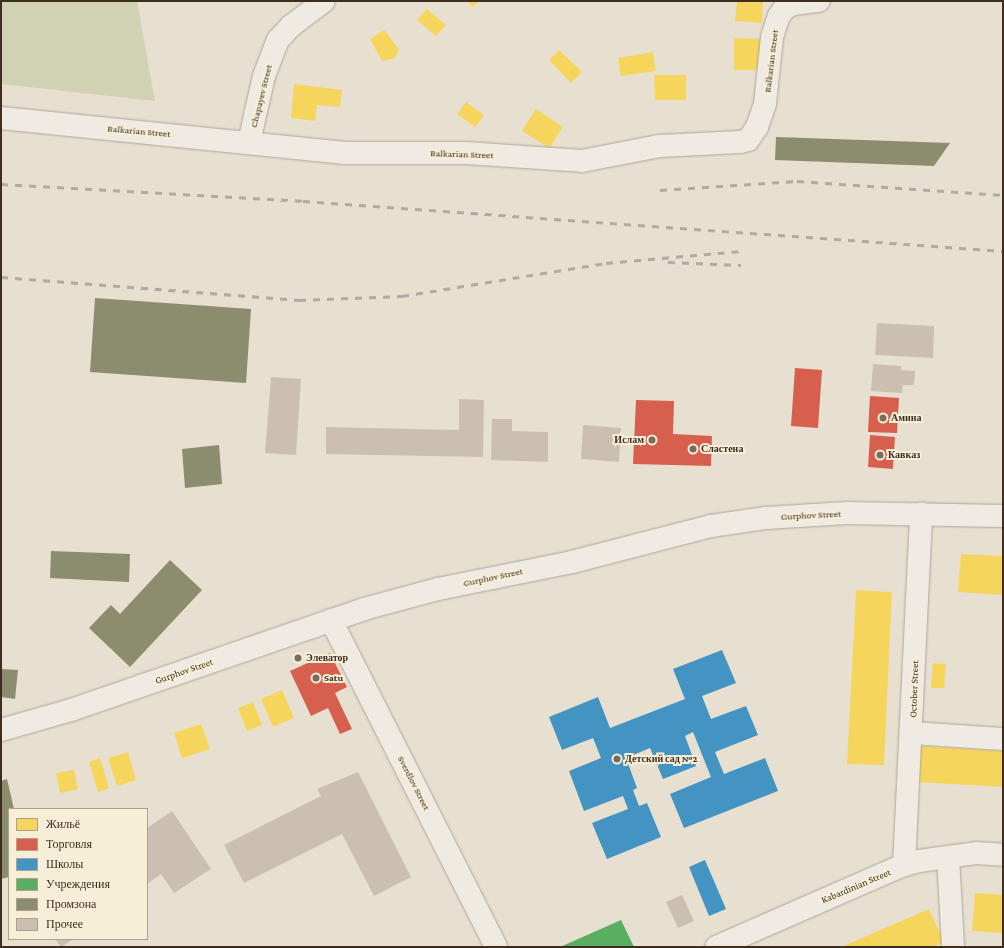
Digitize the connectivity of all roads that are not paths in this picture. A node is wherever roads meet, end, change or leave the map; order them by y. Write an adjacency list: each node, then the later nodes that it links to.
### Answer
1 (324, 1): 4 (street, Chapayev Street)
2 (820, 1): 4 (street, Balkarian Street)
3 (1, 118): 4 (street, Balkarian Street)
4 (249, 142)
5 (921, 513): 6 (street, Gurphov Street); 7 (street, Gurphov Street); 9 (street, October Street)
6 (1003, 516)
7 (331, 620): 8 (street, Gurphov Street); 14 (street, Sverdlov Street)
8 (1, 730)
9 (912, 733): 10 (street); 13 (street, October Street)
10 (1003, 739)
11 (1003, 855): 12 (street, Kabardinian Street)
12 (948, 857): 13 (street, Kabardinian Street); 16 (street)
13 (904, 865): 15 (street, Kabardinian Street)
14 (496, 947)
15 (716, 947)
16 (953, 947)

